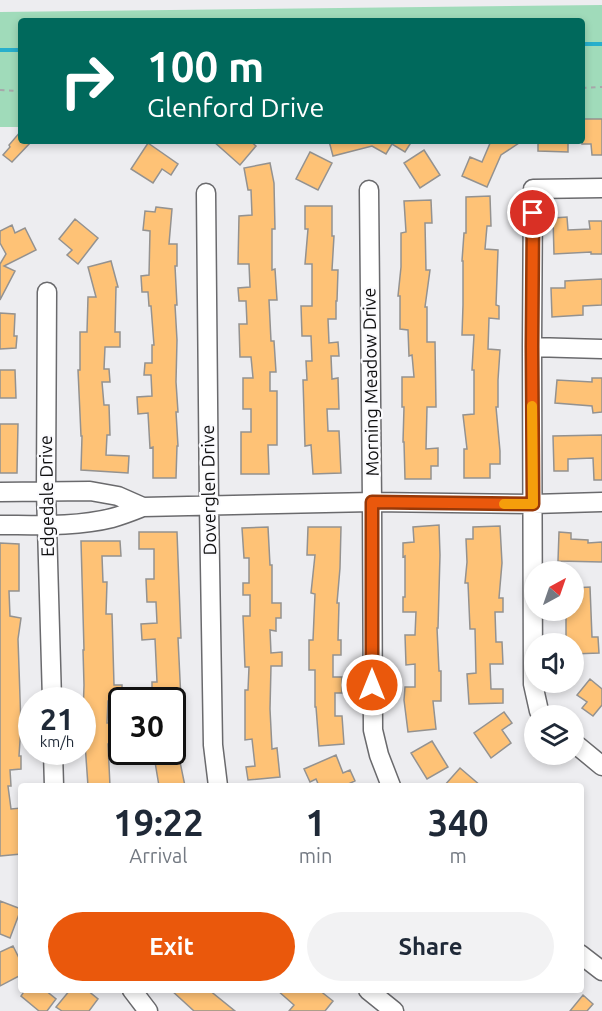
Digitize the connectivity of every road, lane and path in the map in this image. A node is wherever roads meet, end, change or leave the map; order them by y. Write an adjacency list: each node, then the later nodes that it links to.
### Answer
1 (602, 87): 2 (path)
2 (585, 88)
3 (0, 90): 4 (path)
4 (18, 91)
5 (602, 188): 9 (street)
6 (369, 190): 13 (street, Morning Meadow Drive)
7 (206, 193): 16 (street, Doverglen Drive)
8 (47, 292): 11 (street, Edgedale Drive)
9 (532, 347): 10 (street); 15 (street)
10 (602, 349)
11 (46, 491): 12 (street); 17 (street); 19 (street, Edgedale Drive)
12 (0, 492)
13 (372, 502): 15 (street); 16 (street); 27 (street, Morning Meadow Drive)
14 (602, 502): 15 (street)
15 (533, 504): 21 (street)
16 (209, 505): 17 (street); 26 (street, Doverglen Drive)
17 (143, 507): 19 (street)
18 (0, 525): 19 (street)
19 (47, 525): 20 (street, Edgedale Drive)
20 (52, 687)
21 (538, 705)
22 (584, 751): 24 (street)
23 (53, 765): 25 (street)
24 (602, 766)
25 (54, 783)
26 (218, 783)
27 (390, 783)
28 (584, 957): 29 (street)
29 (602, 972)
30 (134, 993): 32 (street)
31 (372, 993): 33 (street)
32 (148, 1011)
33 (394, 1011)

